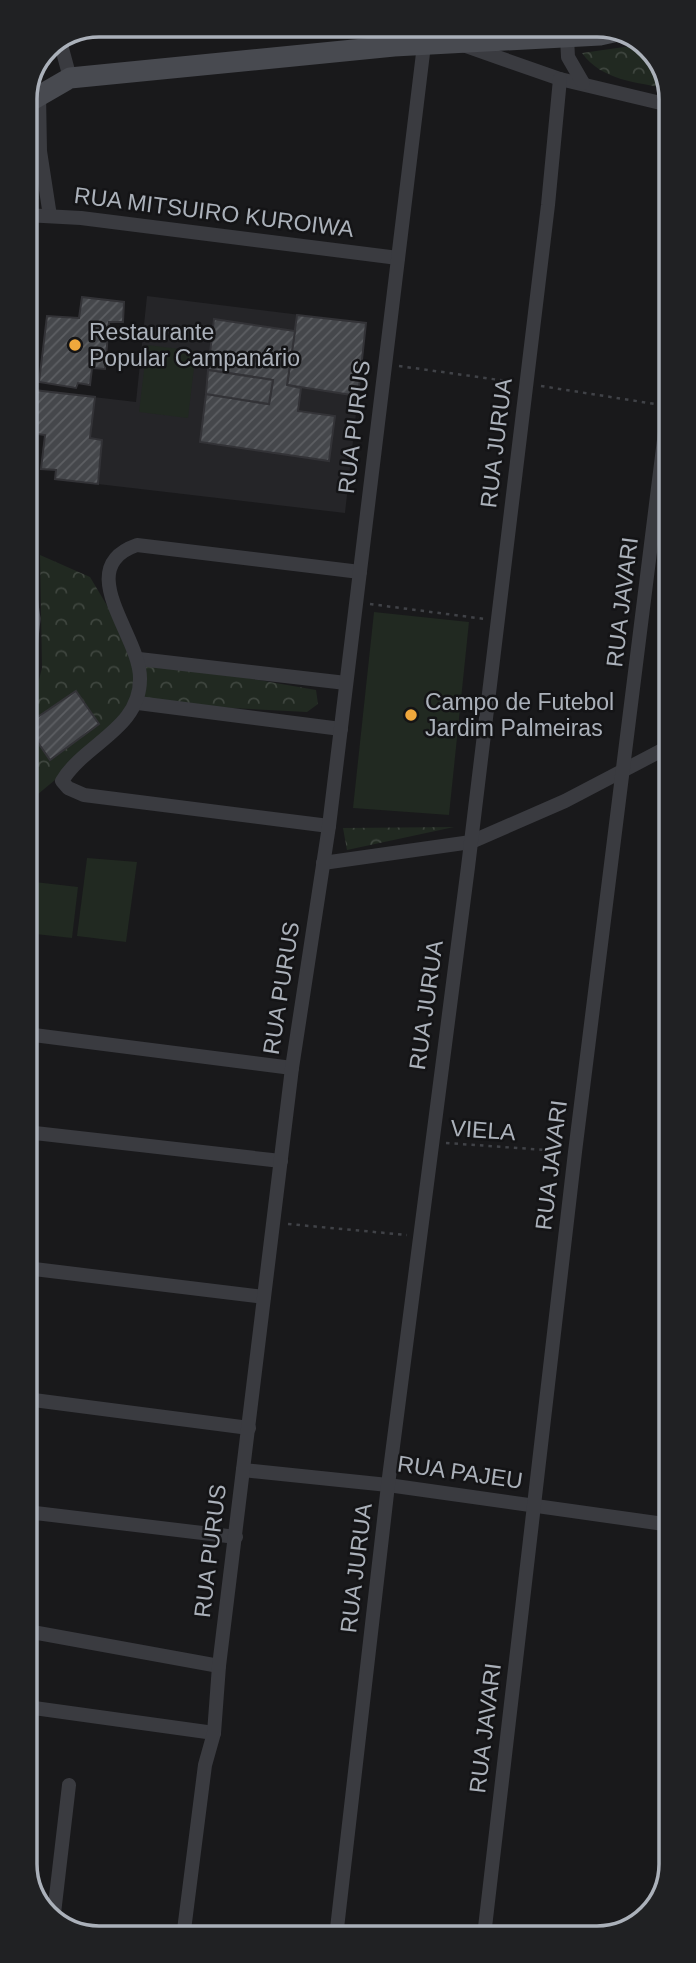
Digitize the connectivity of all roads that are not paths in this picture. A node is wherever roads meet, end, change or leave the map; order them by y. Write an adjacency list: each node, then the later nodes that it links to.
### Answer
1 (448, 37): 4 (street)
2 (464, 37): 7 (street)
3 (567, 37): 8 (street)
4 (424, 45): 6 (street); 14 (street, RUA PURUS)
5 (62, 49): 6 (street)
6 (70, 78): 9 (street)
7 (560, 79): 8 (street); 24 (street, RUA JURUA)
8 (583, 83): 10 (street)
9 (37, 96)
10 (659, 103)
11 (37, 132): 13 (street)
12 (37, 215): 13 (street, RUA MITSUIRO KUROIWA)
13 (50, 216): 14 (street, RUA MITSUIRO KUROIWA)
14 (398, 258): 16 (street, RUA PURUS)
15 (659, 479): 22 (street, RUA JAVARI)
16 (360, 572): 17 (street); 18 (street, RUA PURUS)
17 (139, 659): 18 (street); 19 (street)
18 (346, 683): 20 (street, RUA PURUS)
19 (138, 703): 20 (street); 23 (street)
20 (341, 729): 23 (street, RUA PURUS)
21 (659, 753): 22 (street)
22 (622, 773): 24 (street); 36 (street, RUA JAVARI)
23 (329, 826): 25 (street, RUA PURUS)
24 (471, 842): 25 (street); 35 (street, RUA JURUA)
25 (323, 863): 27 (street, RUA PURUS)
26 (37, 1035): 27 (street)
27 (292, 1068): 29 (street, RUA PURUS)
28 (37, 1133): 29 (street)
29 (281, 1161): 31 (street, RUA PURUS)
30 (37, 1269): 31 (street)
31 (264, 1297): 33 (street, RUA PURUS)
32 (37, 1400): 33 (street)
33 (249, 1428): 34 (street, RUA PURUS)
34 (243, 1470): 35 (street, RUA PAJEU); 39 (street, RUA PURUS)
35 (388, 1485): 36 (street, RUA PAJEU); 47 (street, RUA JURUA)
36 (534, 1506): 38 (street, RUA PAJEU); 48 (street, RUA JAVARI)
37 (37, 1513): 39 (street)
38 (659, 1523)
39 (236, 1537): 41 (street, RUA PURUS)
40 (37, 1633): 41 (street)
41 (219, 1666): 43 (street, RUA PURUS)
42 (37, 1708): 43 (street)
43 (214, 1733): 46 (street, RUA PURUS)
44 (69, 1785): 45 (street)
45 (54, 1906)
46 (185, 1926)
47 (337, 1926)
48 (485, 1926)

